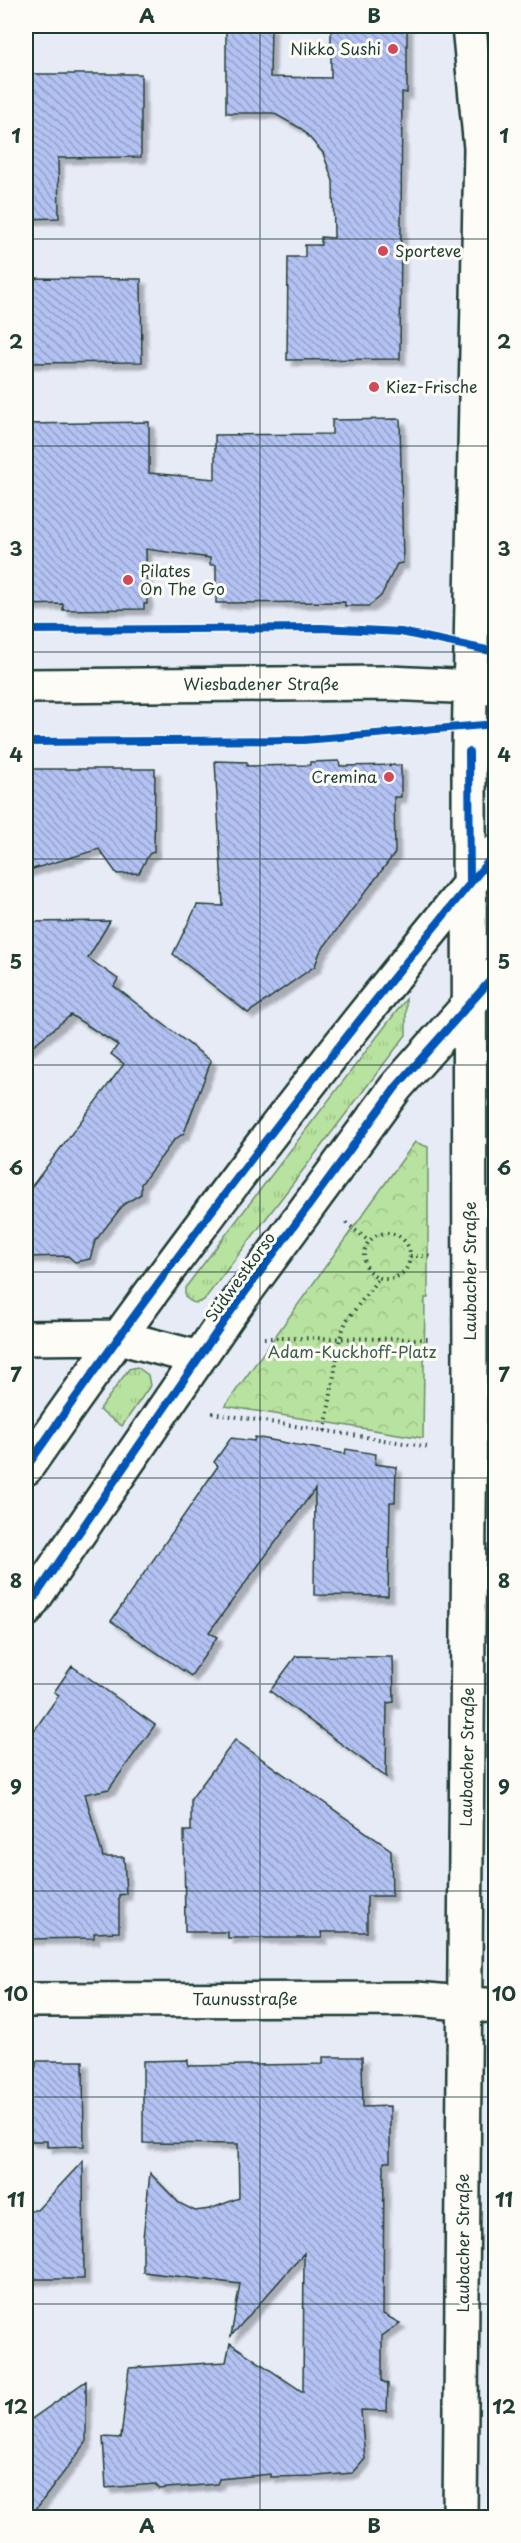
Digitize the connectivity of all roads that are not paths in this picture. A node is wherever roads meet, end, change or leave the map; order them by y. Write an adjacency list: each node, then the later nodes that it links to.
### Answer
1 (469, 26): 3 (street, Laubacher Straße)
2 (26, 686): 3 (street, Wiesbadener Straße)
3 (483, 688): 5 (street, Laubacher Straße)
4 (495, 852): 5 (street)
5 (470, 883): 7 (street, Laubacher Straße); 8 (street)
6 (495, 974): 7 (street, Südwestkorso)
7 (470, 1003): 10 (street, Laubacher Straße); 11 (street, Südwestkorso)
8 (118, 1337): 9 (street); 11 (street); 12 (street)
9 (26, 1338)
10 (483, 1354): 15 (street, Laubacher Straße)
11 (199, 1358): 13 (street, Südwestkorso)
12 (26, 1468)
13 (26, 1610)
14 (26, 2000): 15 (street, Taunusstraße)
15 (480, 2004): 16 (street, Laubacher Straße)
16 (460, 2517)

